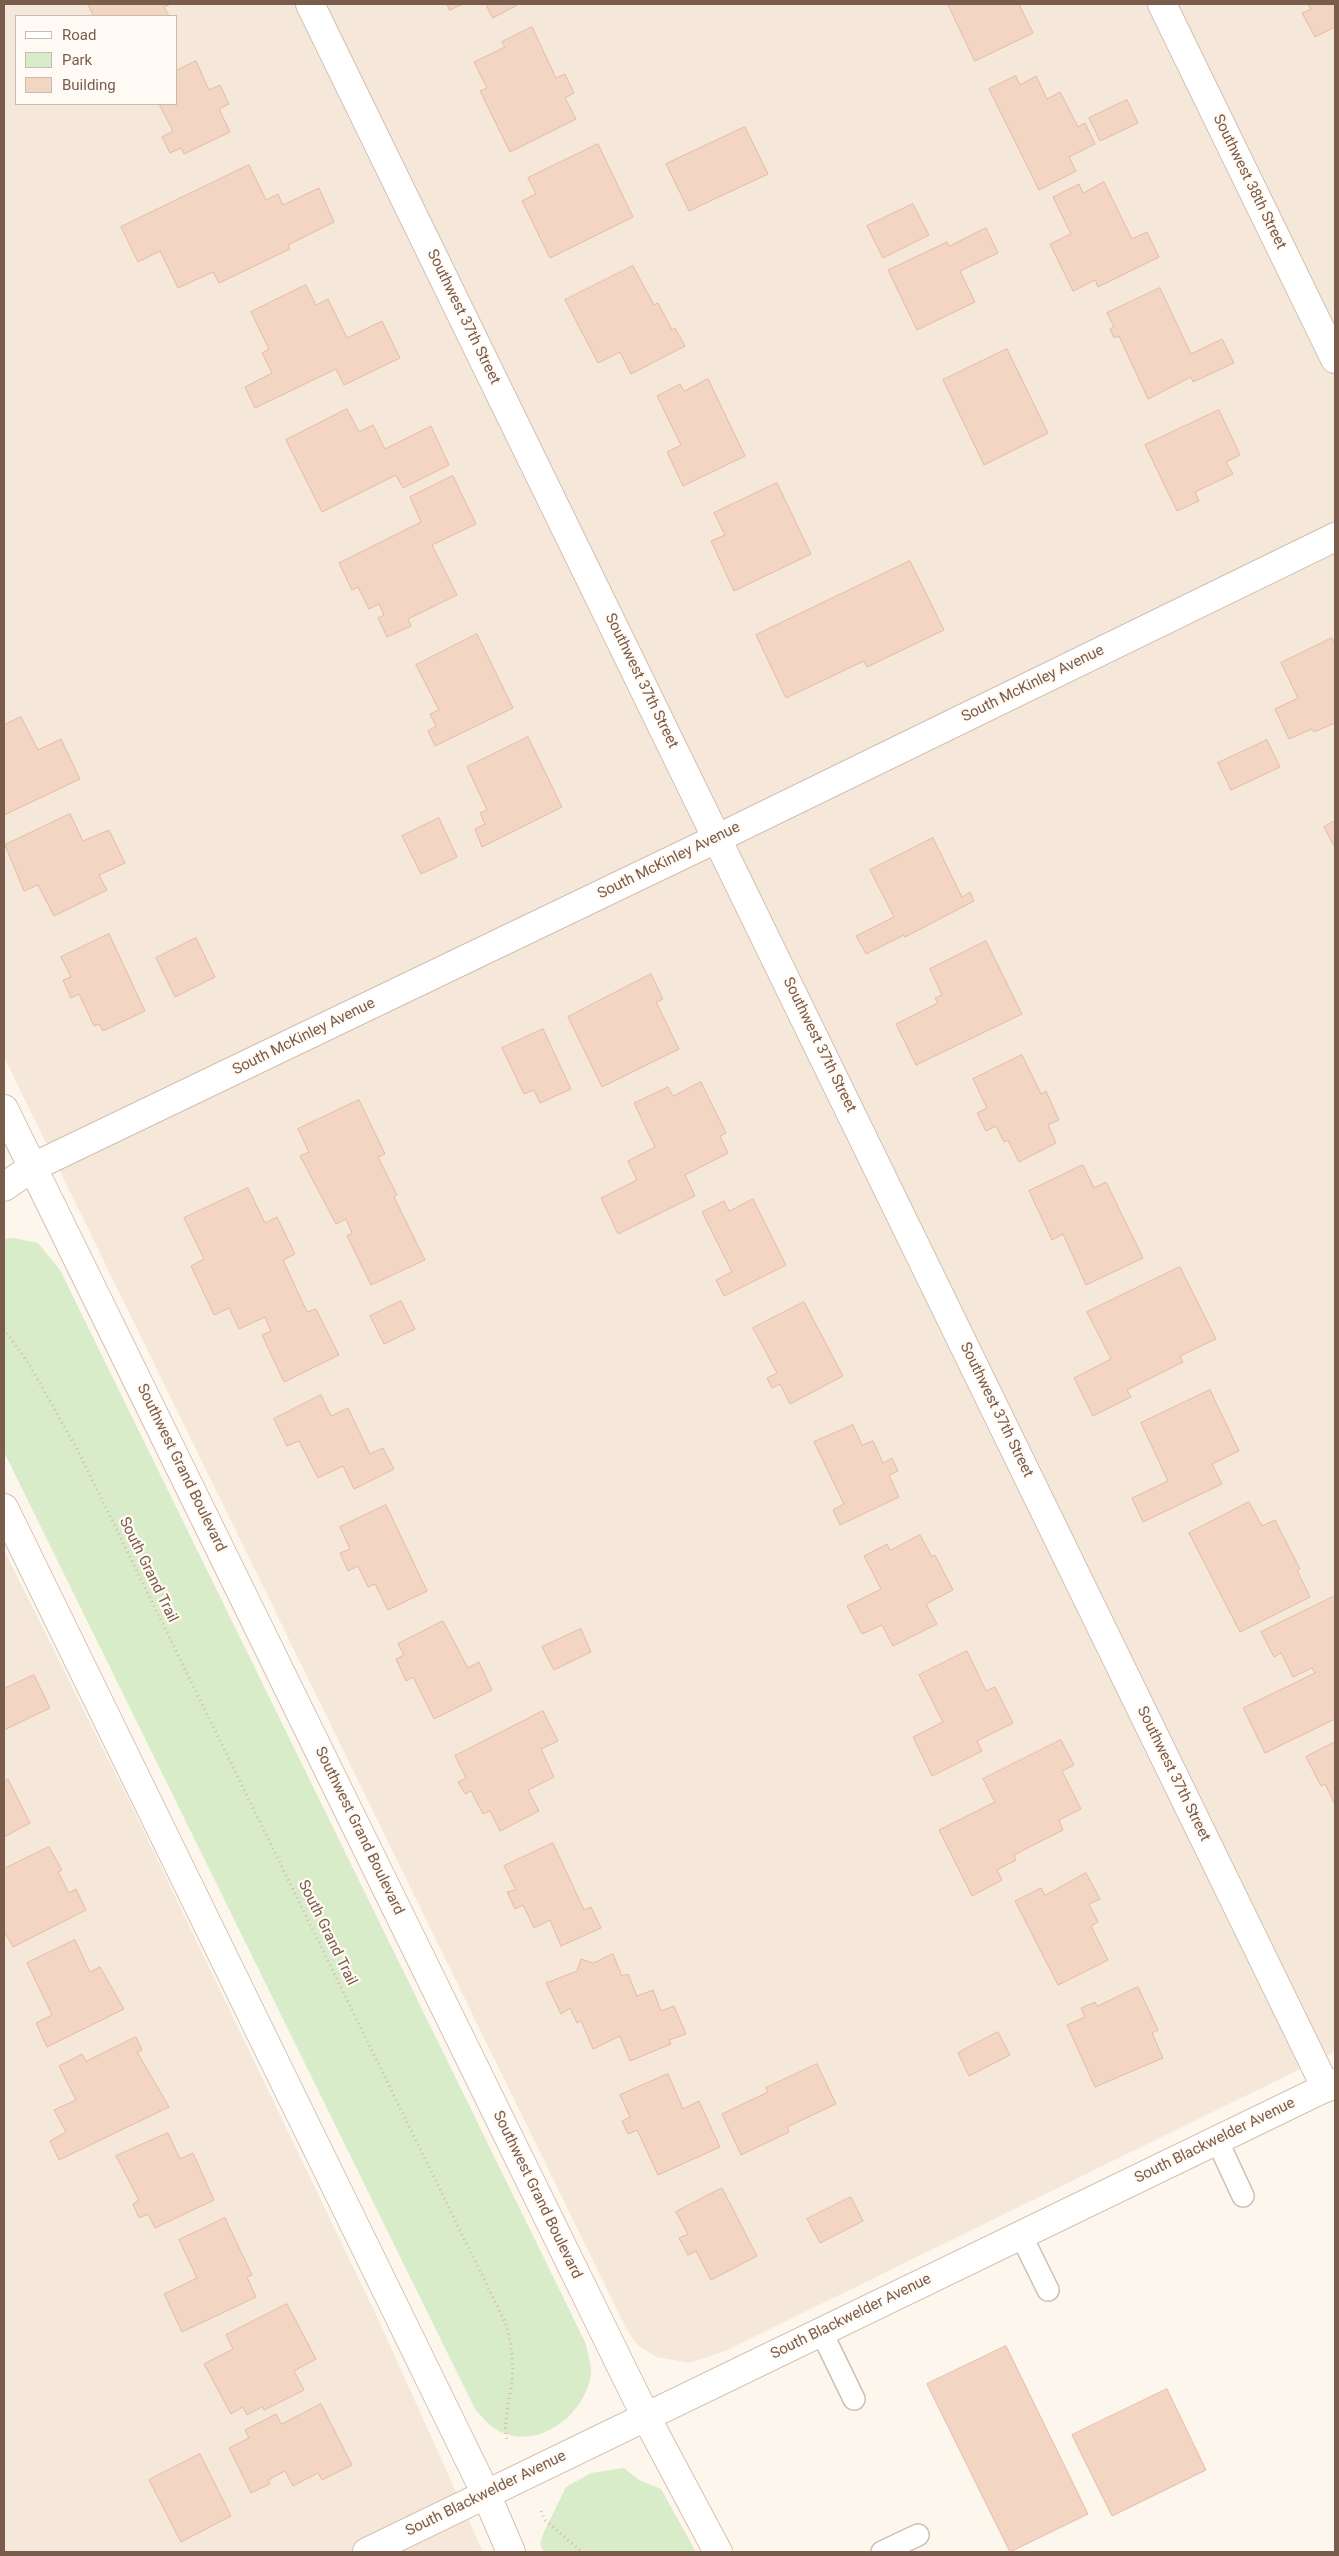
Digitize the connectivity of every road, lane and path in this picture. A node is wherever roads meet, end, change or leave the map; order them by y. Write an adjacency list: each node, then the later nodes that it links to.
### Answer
1 (310, 4): 5 (street, Southwest 37th Street)
2 (1162, 4): 3 (street, Southwest 38th Street)
3 (1335, 359)
4 (1335, 537): 5 (street, South McKinley Avenue)
5 (718, 838): 7 (street, South McKinley Avenue); 11 (street, Southwest 37th Street)
6 (4, 1109): 7 (street, Southwest Grand Boulevard)
7 (33, 1167): 8 (street, South McKinley Avenue); 18 (street, Southwest Grand Boulevard)
8 (4, 1187)
9 (4, 1329): 19 (path, South Grand Trail)
10 (4, 1508): 20 (street)
11 (1331, 2085): 12 (street, South Blackwelder Avenue)
12 (1217, 2140): 13 (lane); 14 (street, South Blackwelder Avenue)
13 (1243, 2196)
14 (1021, 2235): 15 (lane); 16 (street, South Blackwelder Avenue)
15 (1048, 2290)
16 (821, 2331): 17 (lane); 18 (street, South Blackwelder Avenue)
17 (854, 2400)
18 (646, 2417): 19 (street, South Blackwelder Avenue); 25 (street, Southwest Grand Boulevard)
19 (524, 2476): 20 (street, South Blackwelder Avenue); 24 (path, South Grand Trail)
20 (486, 2494): 22 (street, South Blackwelder Avenue); 23 (street)
21 (918, 2535): 26 (lane)
22 (367, 2552)
23 (511, 2552)
24 (582, 2552)
25 (718, 2552)
26 (882, 2552)

